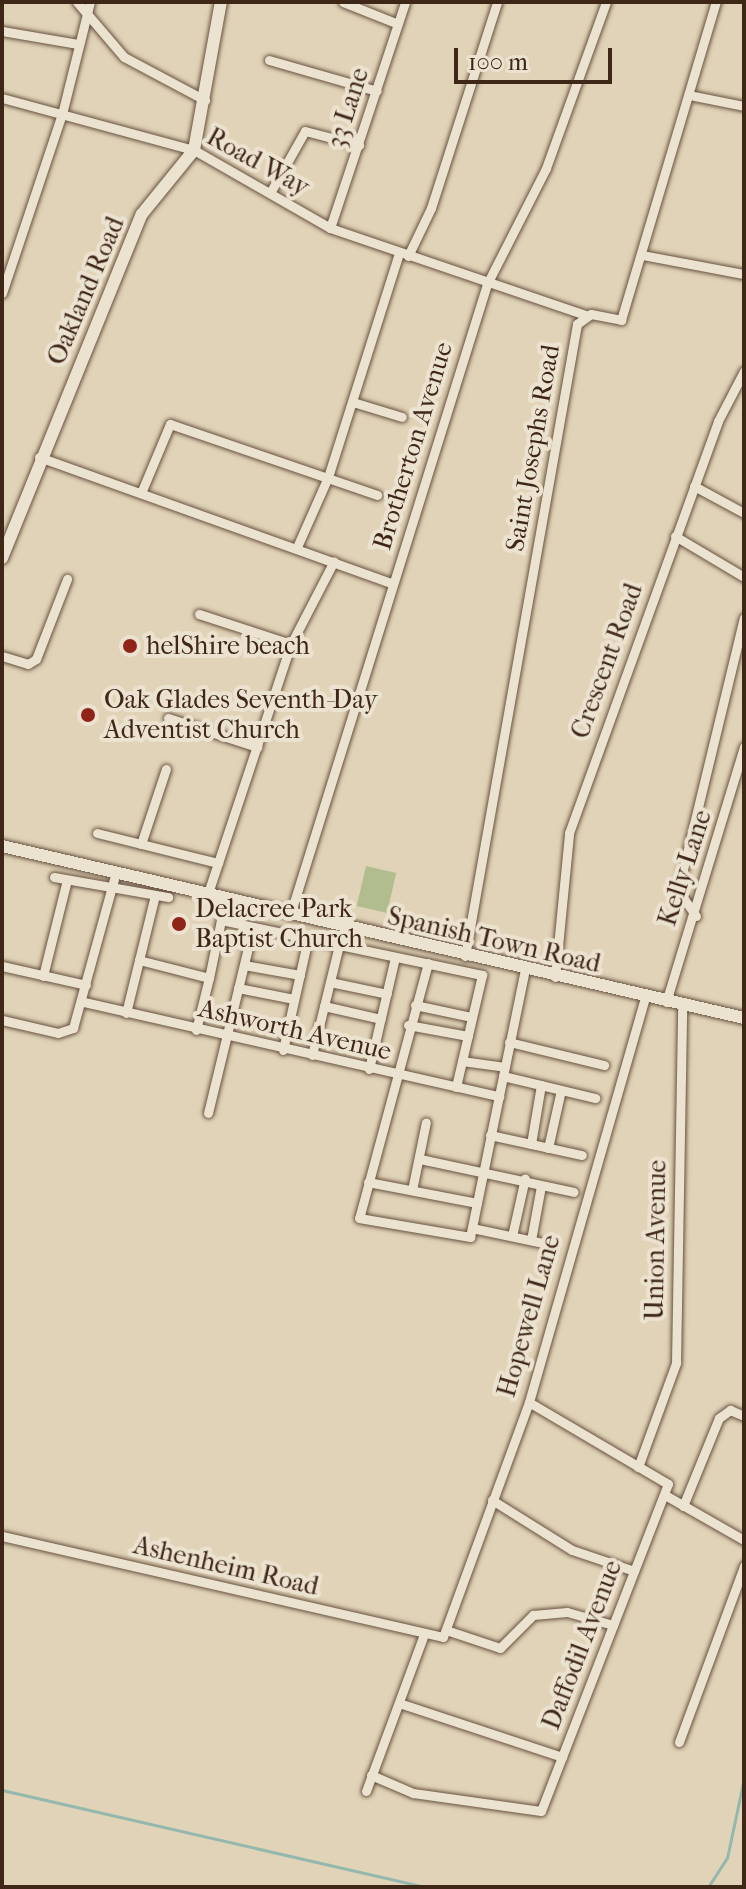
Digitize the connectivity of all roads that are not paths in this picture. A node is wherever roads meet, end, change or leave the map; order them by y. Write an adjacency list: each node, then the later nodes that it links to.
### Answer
1 (77, 2): 9 (street)
2 (90, 2): 9 (street)
3 (221, 2): 17 (main road, Oakland Road)
4 (343, 2): 10 (street)
5 (405, 2): 10 (street, 33 Lane)
6 (497, 2): 24 (street)
7 (606, 2): 27 (street, Brotherton Avenue)
8 (716, 2): 15 (street, Saint Josephs Road)
9 (87, 16): 12 (street); 17 (street)
10 (398, 24): 14 (street, 33 Lane)
11 (2, 31): 12 (street)
12 (78, 44): 19 (street)
13 (269, 60): 14 (street)
14 (377, 91): 20 (street, 33 Lane)
15 (694, 96): 18 (street); 25 (street, Saint Josephs Road)
16 (2, 98): 19 (street, Road Way)
17 (205, 100): 21 (main road, Oakland Road)
18 (744, 106)
19 (62, 114): 21 (street, Road Way); 28 (street)
20 (359, 145): 22 (street); 23 (street, 33 Lane)
21 (194, 150): 22 (street, Road Way); 33 (main road, Oakland Road)
22 (270, 193): 23 (street, Road Way)
23 (330, 228): 24 (street, Road Way)
24 (403, 254): 27 (street, Road Way); 31 (street)
25 (642, 255): 26 (street); 29 (street, Saint Josephs Road)
26 (744, 274)
27 (487, 284): 29 (street, Road Way); 45 (street, Brotherton Avenue)
28 (2, 293)
29 (586, 315): 70 (street, Saint Josephs Road)
30 (744, 371): 35 (street, Crescent Road)
31 (353, 402): 32 (street); 34 (street)
32 (402, 417)
33 (39, 457): 36 (street); 41 (main road, Oakland Road)
34 (328, 477): 36 (street); 37 (street); 40 (street)
35 (694, 486): 38 (street); 39 (street, Crescent Road)
36 (141, 493): 40 (street)
37 (377, 495)
38 (744, 513)
39 (675, 536): 43 (street); 79 (street, Crescent Road)
40 (297, 547): 42 (street)
41 (2, 558)
42 (334, 561): 45 (street); 48 (street)
43 (744, 577)
44 (67, 579): 49 (street)
45 (393, 584): 65 (street, Brotherton Avenue)
46 (199, 614): 48 (street)
47 (744, 618): 66 (street)
48 (291, 644): 51 (street)
49 (2, 656)
50 (168, 718): 51 (street)
51 (257, 747): 57 (street)
52 (744, 747): 66 (street, Kelly Lane)
53 (166, 769): 55 (street)
54 (97, 833): 55 (street)
55 (141, 844): 57 (street)
56 (2, 846): 58 (main road, Spanish Town Road)
57 (218, 863): 62 (street)
58 (116, 872): 61 (street); 62 (main road, Spanish Town Road)
59 (54, 877): 60 (street)
60 (67, 880): 61 (street); 78 (street)
61 (113, 888): 63 (street); 82 (street)
62 (208, 893): 65 (main road, Spanish Town Road)
63 (155, 895): 64 (street); 72 (street)
64 (168, 897)
65 (290, 915): 70 (main road, Spanish Town Road)
66 (696, 916): 88 (street, Kelly Lane)
67 (253, 927): 68 (street); 74 (street); 80 (street)
68 (308, 938): 69 (street); 77 (street)
69 (339, 945): 71 (street); 81 (street)
70 (465, 956): 76 (main road, Spanish Town Road)
71 (395, 957): 73 (street); 84 (street)
72 (139, 960): 80 (street); 92 (street)
73 (428, 963): 89 (street); 93 (street)
74 (244, 965): 77 (street); 83 (street)
75 (2, 966): 78 (street)
76 (525, 969): 79 (main road, Spanish Town Road); 101 (street)
77 (300, 975): 86 (street)
78 (43, 976): 82 (street)
79 (555, 977): 85 (main road, Spanish Town Road)
80 (209, 978): 98 (street)
81 (330, 982): 84 (street); 90 (street)
82 (86, 985): 87 (street)
83 (238, 988): 86 (street); 100 (street)
84 (387, 994): 95 (street)
85 (645, 997): 88 (main road, Spanish Town Road); 132 (street, Hopewell Lane)
86 (294, 999): 102 (street)
87 (84, 1002): 92 (street, Ashworth Avenue); 96 (street)
88 (666, 1002): 91 (main road, Spanish Town Road)
89 (415, 1005): 93 (street); 97 (street)
90 (324, 1006): 95 (street); 103 (street)
91 (682, 1006): 94 (main road, Spanish Town Road); 134 (street, Union Avenue)
92 (126, 1013): 98 (street, Ashworth Avenue)
93 (471, 1017): 99 (street)
94 (744, 1018)
95 (381, 1019): 106 (street)
96 (2, 1020)
97 (408, 1025): 99 (street); 108 (street)
98 (196, 1030): 100 (street, Ashworth Avenue)
99 (468, 1036): 104 (street)
100 (227, 1037): 102 (street, Ashworth Avenue); 114 (street)
101 (509, 1042): 105 (street); 107 (street)
102 (283, 1050): 103 (street, Ashworth Avenue)
103 (312, 1055): 106 (street, Ashworth Avenue)
104 (462, 1061): 107 (street); 110 (street)
105 (604, 1065)
106 (369, 1069): 108 (street, Ashworth Avenue)
107 (504, 1072): 109 (street); 112 (street)
108 (393, 1075): 110 (street, Ashworth Avenue); 123 (street)
109 (541, 1085): 111 (street); 117 (street)
110 (456, 1087): 112 (street, Ashworth Avenue)
111 (561, 1090): 113 (street); 118 (street)
112 (499, 1096): 116 (street)
113 (595, 1098)
114 (208, 1113)
115 (426, 1122): 120 (street)
116 (490, 1135): 117 (street); 121 (street)
117 (531, 1144): 118 (street)
118 (548, 1148): 119 (street)
119 (582, 1155)
120 (420, 1159): 121 (street); 125 (street)
121 (483, 1170): 122 (street); 127 (street)
122 (525, 1178): 124 (street); 129 (street)
123 (368, 1182): 125 (street); 128 (street)
124 (541, 1186): 126 (street); 130 (street)
125 (412, 1190): 127 (street)
126 (574, 1192)
127 (477, 1203): 128 (street)
128 (471, 1233): 129 (street)
129 (512, 1236): 130 (street)
130 (531, 1240): 131 (street)
131 (543, 1243)
132 (529, 1402): 134 (street); 136 (street, Hopewell Lane)
133 (744, 1416): 137 (street)
134 (638, 1467): 135 (street)
135 (665, 1495): 137 (street); 141 (street, Daffodil Avenue)
136 (492, 1500): 141 (street); 143 (street, Hopewell Lane)
137 (683, 1506): 139 (street)
138 (2, 1536): 144 (street, Ashenheim Road)
139 (744, 1540)
140 (744, 1566): 147 (street)
141 (634, 1571): 142 (street, Daffodil Avenue)
142 (613, 1625): 143 (street); 148 (street, Daffodil Avenue)
143 (446, 1630): 145 (street, Hopewell Lane)
144 (423, 1637): 145 (street, Ashenheim Road); 146 (street)
145 (439, 1640)
146 (399, 1703): 148 (street); 149 (street)
147 (679, 1742)
148 (562, 1757): 149 (street, Daffodil Avenue)
149 (371, 1775): 150 (street)
150 (366, 1791)

